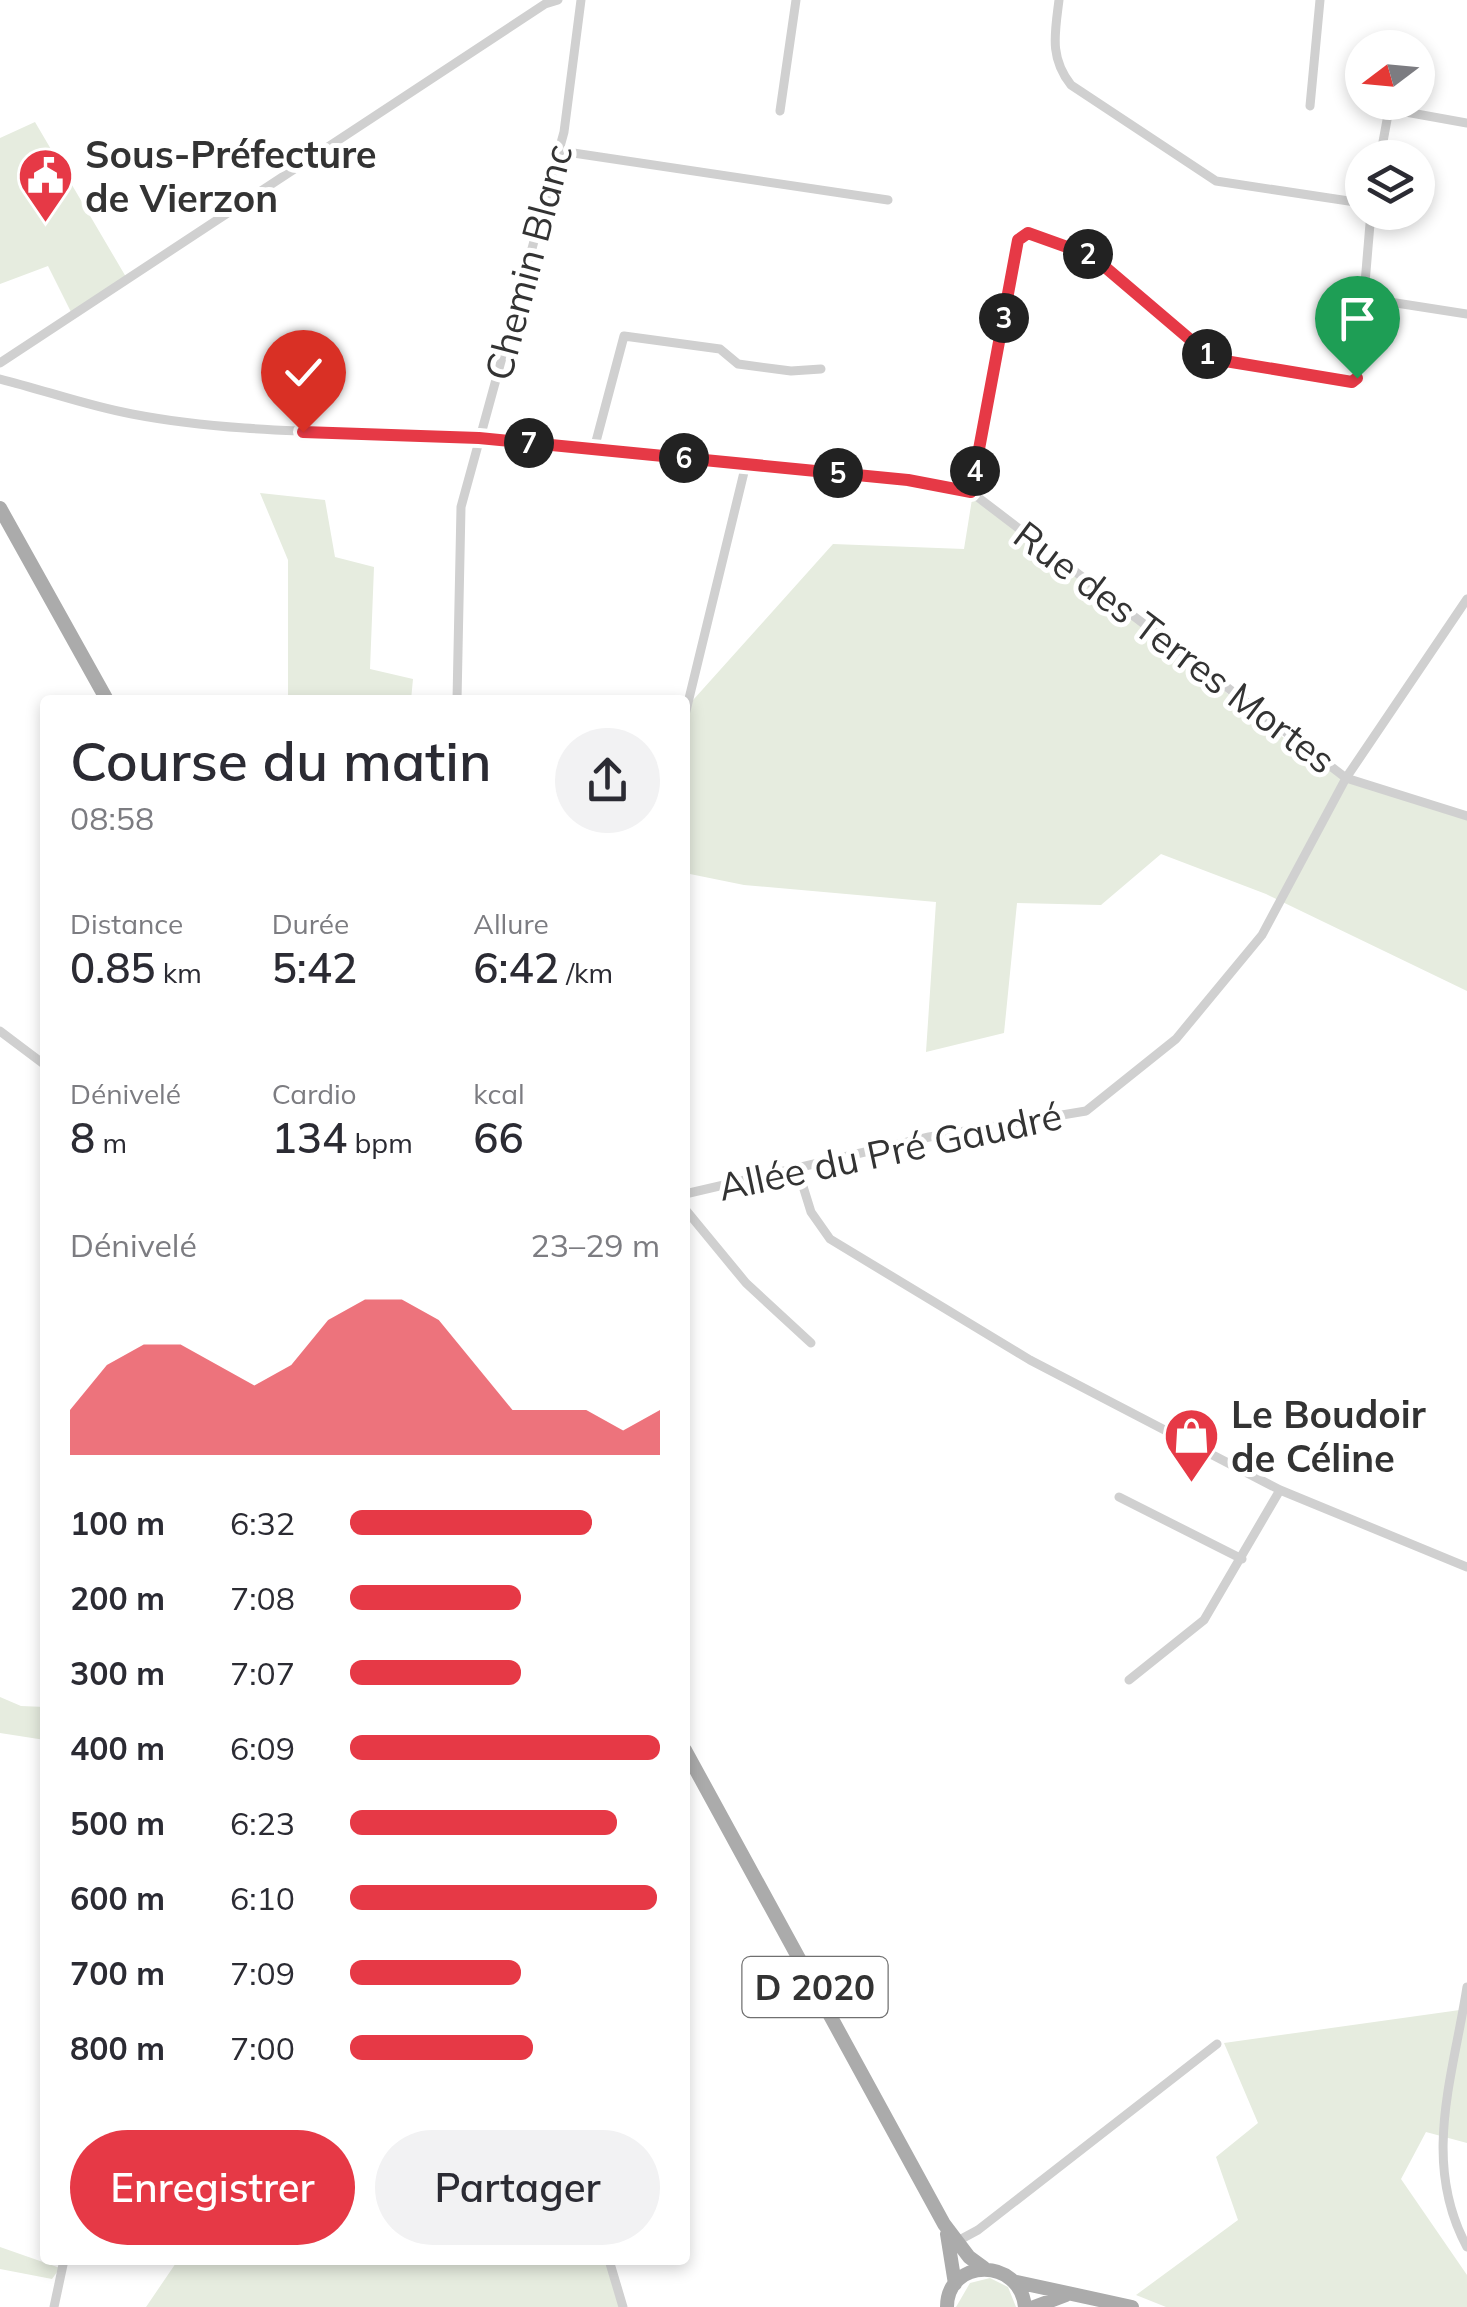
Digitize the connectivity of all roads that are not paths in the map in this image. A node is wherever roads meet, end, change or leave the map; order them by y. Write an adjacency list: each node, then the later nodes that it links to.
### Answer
1 (558, 0): 16 (street)
2 (581, 0): 10 (street, Chemin Blanc)
3 (796, 0): 7 (street)
4 (1060, 0): 12 (street)
5 (1320, 0): 6 (street)
6 (1310, 106)
7 (780, 112)
8 (1467, 123): 9 (street)
9 (1383, 140)
10 (560, 151): 11 (street); 19 (street, Chemin Blanc)
11 (888, 200)
12 (1345, 200)
13 (1370, 230): 14 (street)
14 (1364, 298): 15 (street); 22 (street)
15 (1467, 314)
16 (0, 363)
17 (821, 369): 20 (street)
18 (0, 378): 19 (street, Rue des Terres Mortes)
19 (479, 438): 20 (street, Rue des Terres Mortes); 26 (street, Chemin Blanc)
20 (594, 449): 21 (street, Rue des Terres Mortes)
21 (746, 464): 22 (street, Rue des Terres Mortes); 27 (street)
22 (971, 492): 28 (street, Rue des Terres Mortes)
23 (0, 508): 25 (main road)
24 (1467, 599): 28 (street, Allée du Pré Gaudré)
25 (104, 695)
26 (457, 695)
27 (690, 695)
28 (1346, 778): 29 (street, Rue des Terres Mortes); 32 (street, Allée du Pré Gaudré)
29 (1467, 816)
30 (0, 1031): 31 (street)
31 (40, 1061)
32 (797, 1167): 33 (street, Allée du Pré Gaudré); 36 (street)
33 (690, 1193)
34 (690, 1215): 35 (street)
35 (811, 1343)
36 (1280, 1490): 38 (street); 39 (street)
37 (1118, 1497): 38 (street)
38 (1242, 1559): 40 (street)
39 (1467, 1567)
40 (1128, 1680)
41 (690, 1759): 44 (main road, D 2020)
42 (1467, 1987): 45 (street)
43 (1218, 2044): 44 (street)
44 (954, 2243): 48 (main road, D 2020); 50 (main road, D 2020)
45 (1467, 2247)
46 (63, 2265): 52 (street)
47 (611, 2265): 53 (street)
48 (984, 2268): 49 (main road); 50 (main road)
49 (1017, 2282): 51 (main road); 55 (main road)
50 (955, 2284): 54 (main road)
51 (1082, 2294): 56 (main road); 57 (main road)
52 (54, 2307)
53 (623, 2307)
54 (947, 2307)
55 (1025, 2307)
56 (1034, 2307)
57 (1132, 2307)

